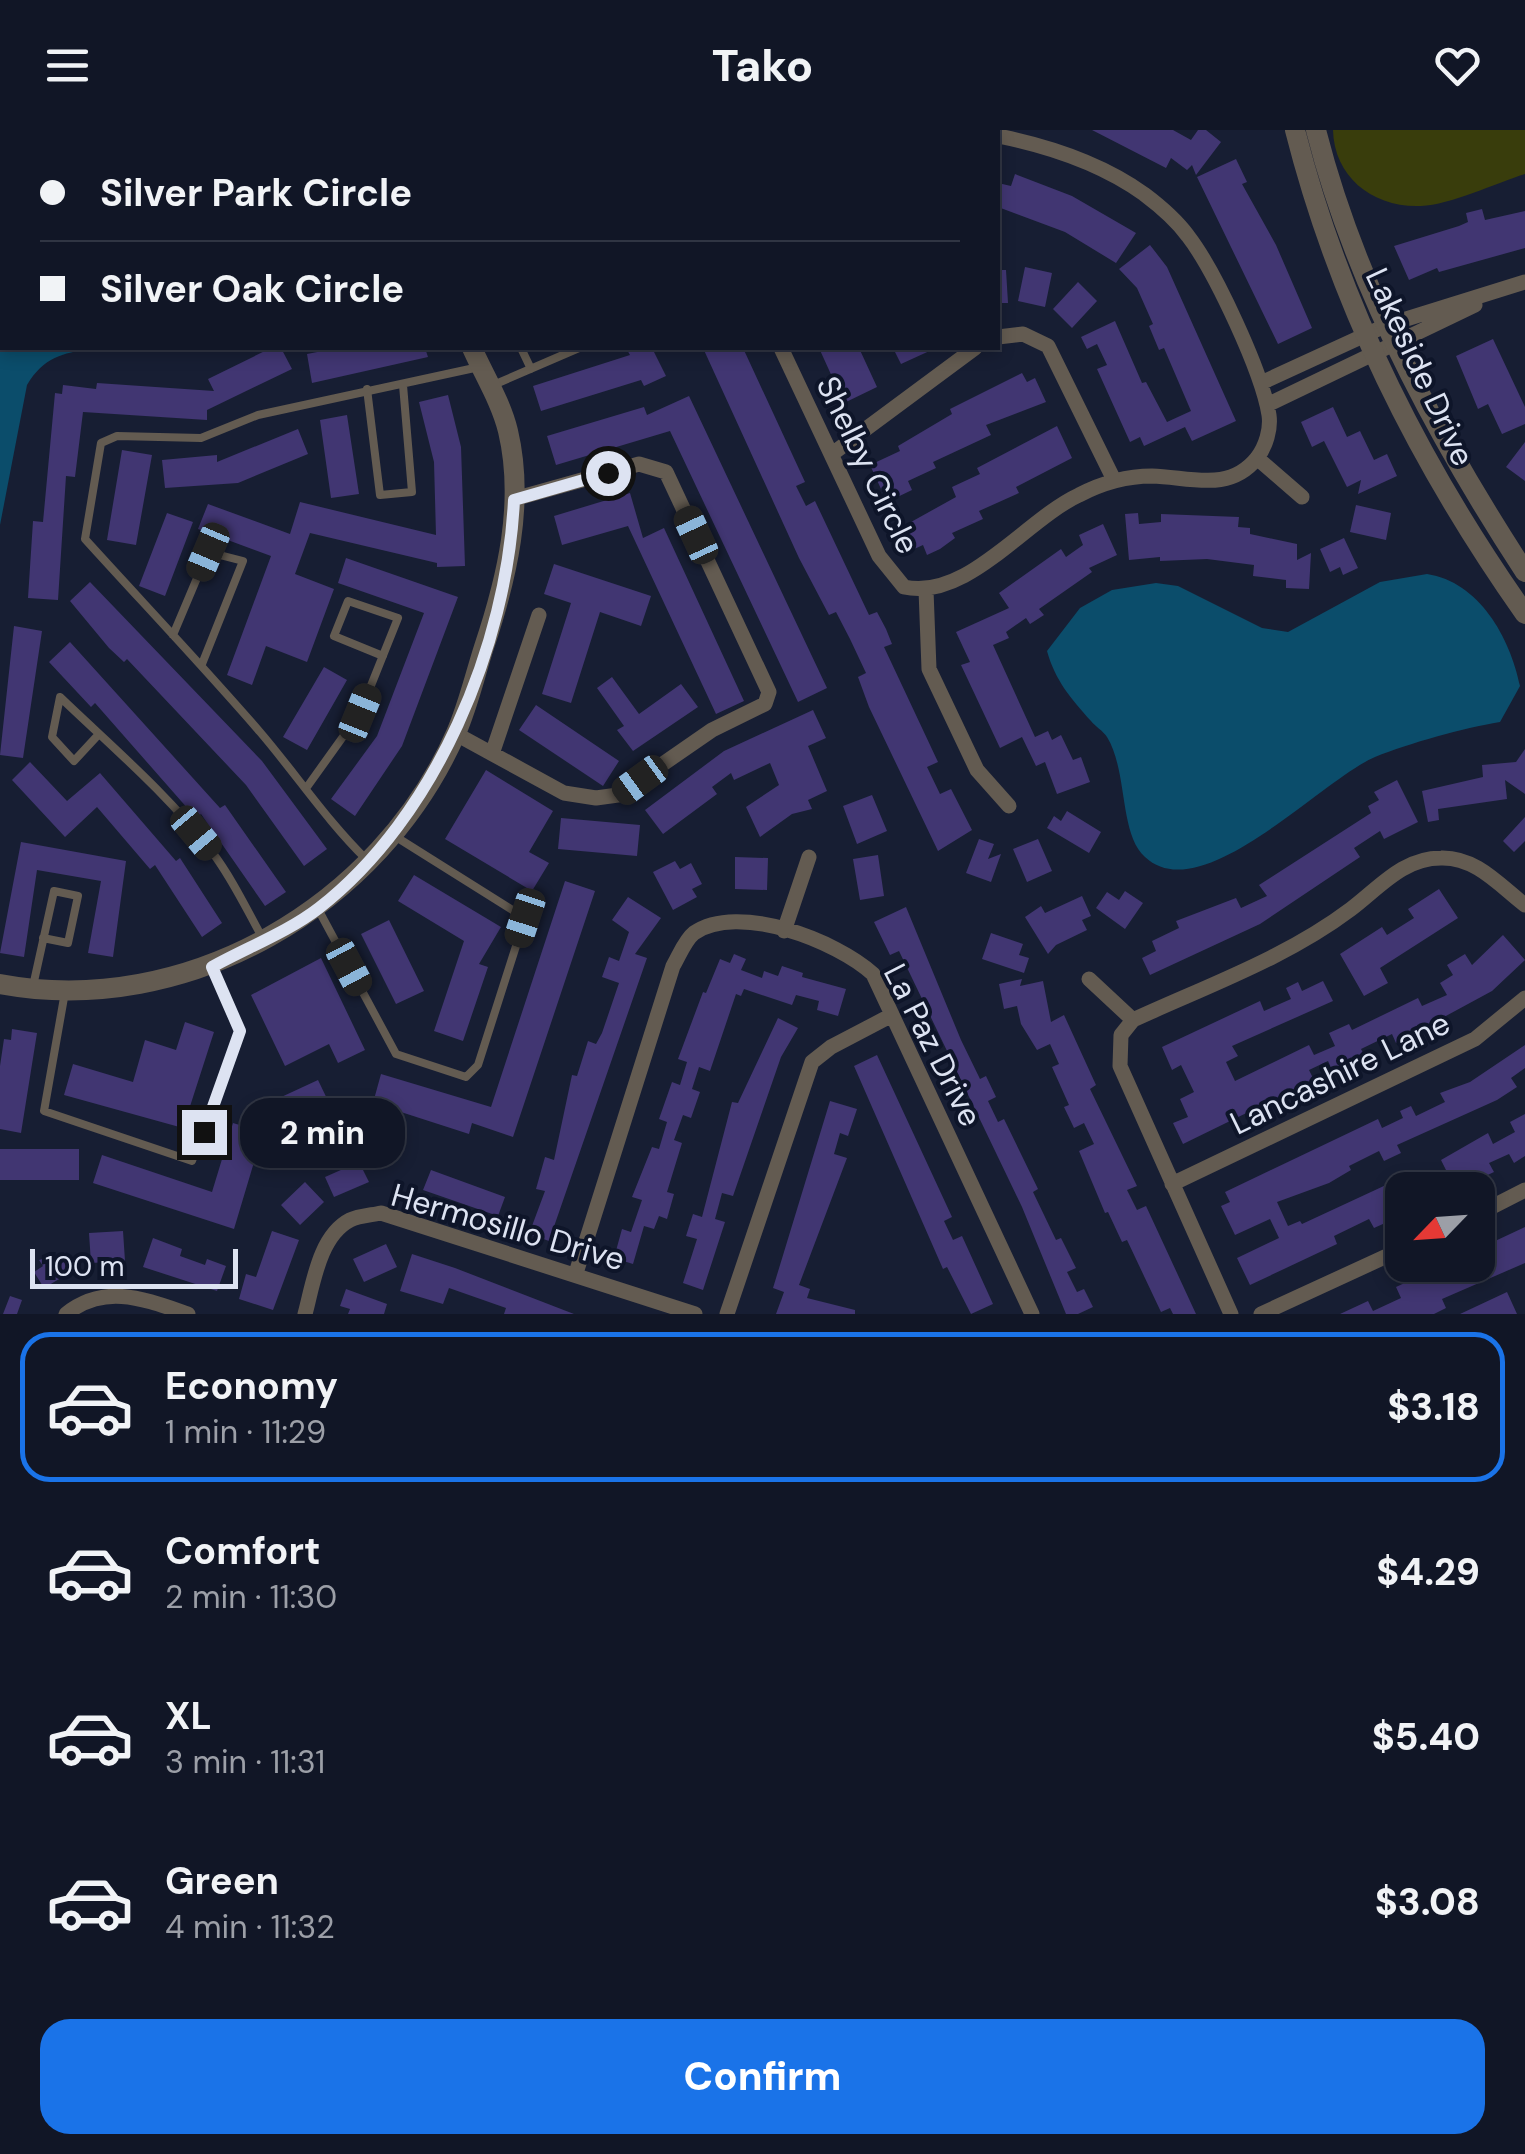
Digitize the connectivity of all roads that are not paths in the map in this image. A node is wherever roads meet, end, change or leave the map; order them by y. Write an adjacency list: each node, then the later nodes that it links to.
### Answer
1 (1295, 130): 6 (street, Lakeside Drive)
2 (1316, 130): 7 (street, Lakeside Drive)
3 (1000, 137): 16 (street)
4 (1521, 283): 5 (street); 7 (street)
5 (1525, 301)
6 (1365, 334): 7 (street); 13 (street, Lakeside Drive); 16 (street)
7 (1391, 335): 13 (street); 26 (street, Lakeside Drive)
8 (1000, 337): 23 (street)
9 (522, 350): 15 (lane)
10 (574, 350): 15 (lane)
11 (782, 350): 21 (street, Shelby Circle)
12 (972, 350): 21 (street)
13 (1374, 354): 20 (street); 28 (street, Lakeside Drive)
14 (476, 357): 17 (lane); 18 (street)
15 (531, 368): 18 (lane)
16 (1261, 384): 20 (street)
17 (403, 385): 19 (lane); 19 (lane)
18 (490, 386): 25 (street)
19 (367, 389): 30 (lane)
20 (1266, 404): 22 (street)
21 (832, 454): 27 (street, Shelby Circle)
22 (1257, 458): 23 (street, Shelby Circle); 24 (street)
23 (1114, 480): 27 (street, Shelby Circle)
24 (1302, 498)
25 (514, 500): 34 (street); 35 (street)
26 (1525, 572)
27 (926, 590): 37 (street)
28 (1525, 614)
29 (539, 615): 35 (street)
30 (172, 635): 32 (lane); 32 (lane)
31 (383, 656): 31 (lane); 36 (lane)
32 (202, 664): 36 (lane)
33 (98, 734): 33 (lane); 45 (lane)
34 (456, 734): 35 (street); 38 (street)
35 (492, 751)
36 (307, 787): 40 (lane)
37 (1009, 806)
38 (392, 834): 40 (street); 42 (lane)
39 (809, 856): 43 (street)
40 (368, 860): 42 (street)
41 (1525, 905): 53 (street)
42 (318, 909): 45 (street)
43 (784, 931): 52 (street, La Paz Drive); 58 (street, La Paz Drive)
44 (43, 938): 44 (lane); 49 (lane)
45 (263, 939): 46 (street)
46 (212, 967): 50 (street); 50 (lane)
47 (1090, 979): 53 (street)
48 (0, 984): 49 (street)
49 (32, 990): 50 (street)
50 (65, 990)
51 (1525, 998): 54 (street, Lancashire Lane)
52 (892, 1015): 63 (street); 64 (street, La Paz Drive)
53 (1134, 1020): 54 (street)
54 (1172, 1184): 65 (street)
55 (1525, 1190): 56 (street)
56 (1495, 1205)
57 (1385, 1257): 66 (street)
58 (576, 1273): 61 (street, Hermosillo Drive); 62 (street, Hermosillo Drive)
59 (66, 1314): 60 (street)
60 (188, 1314)
61 (305, 1314)
62 (694, 1314)
63 (727, 1314)
64 (1032, 1314)
65 (1231, 1314)
66 (1261, 1314)

